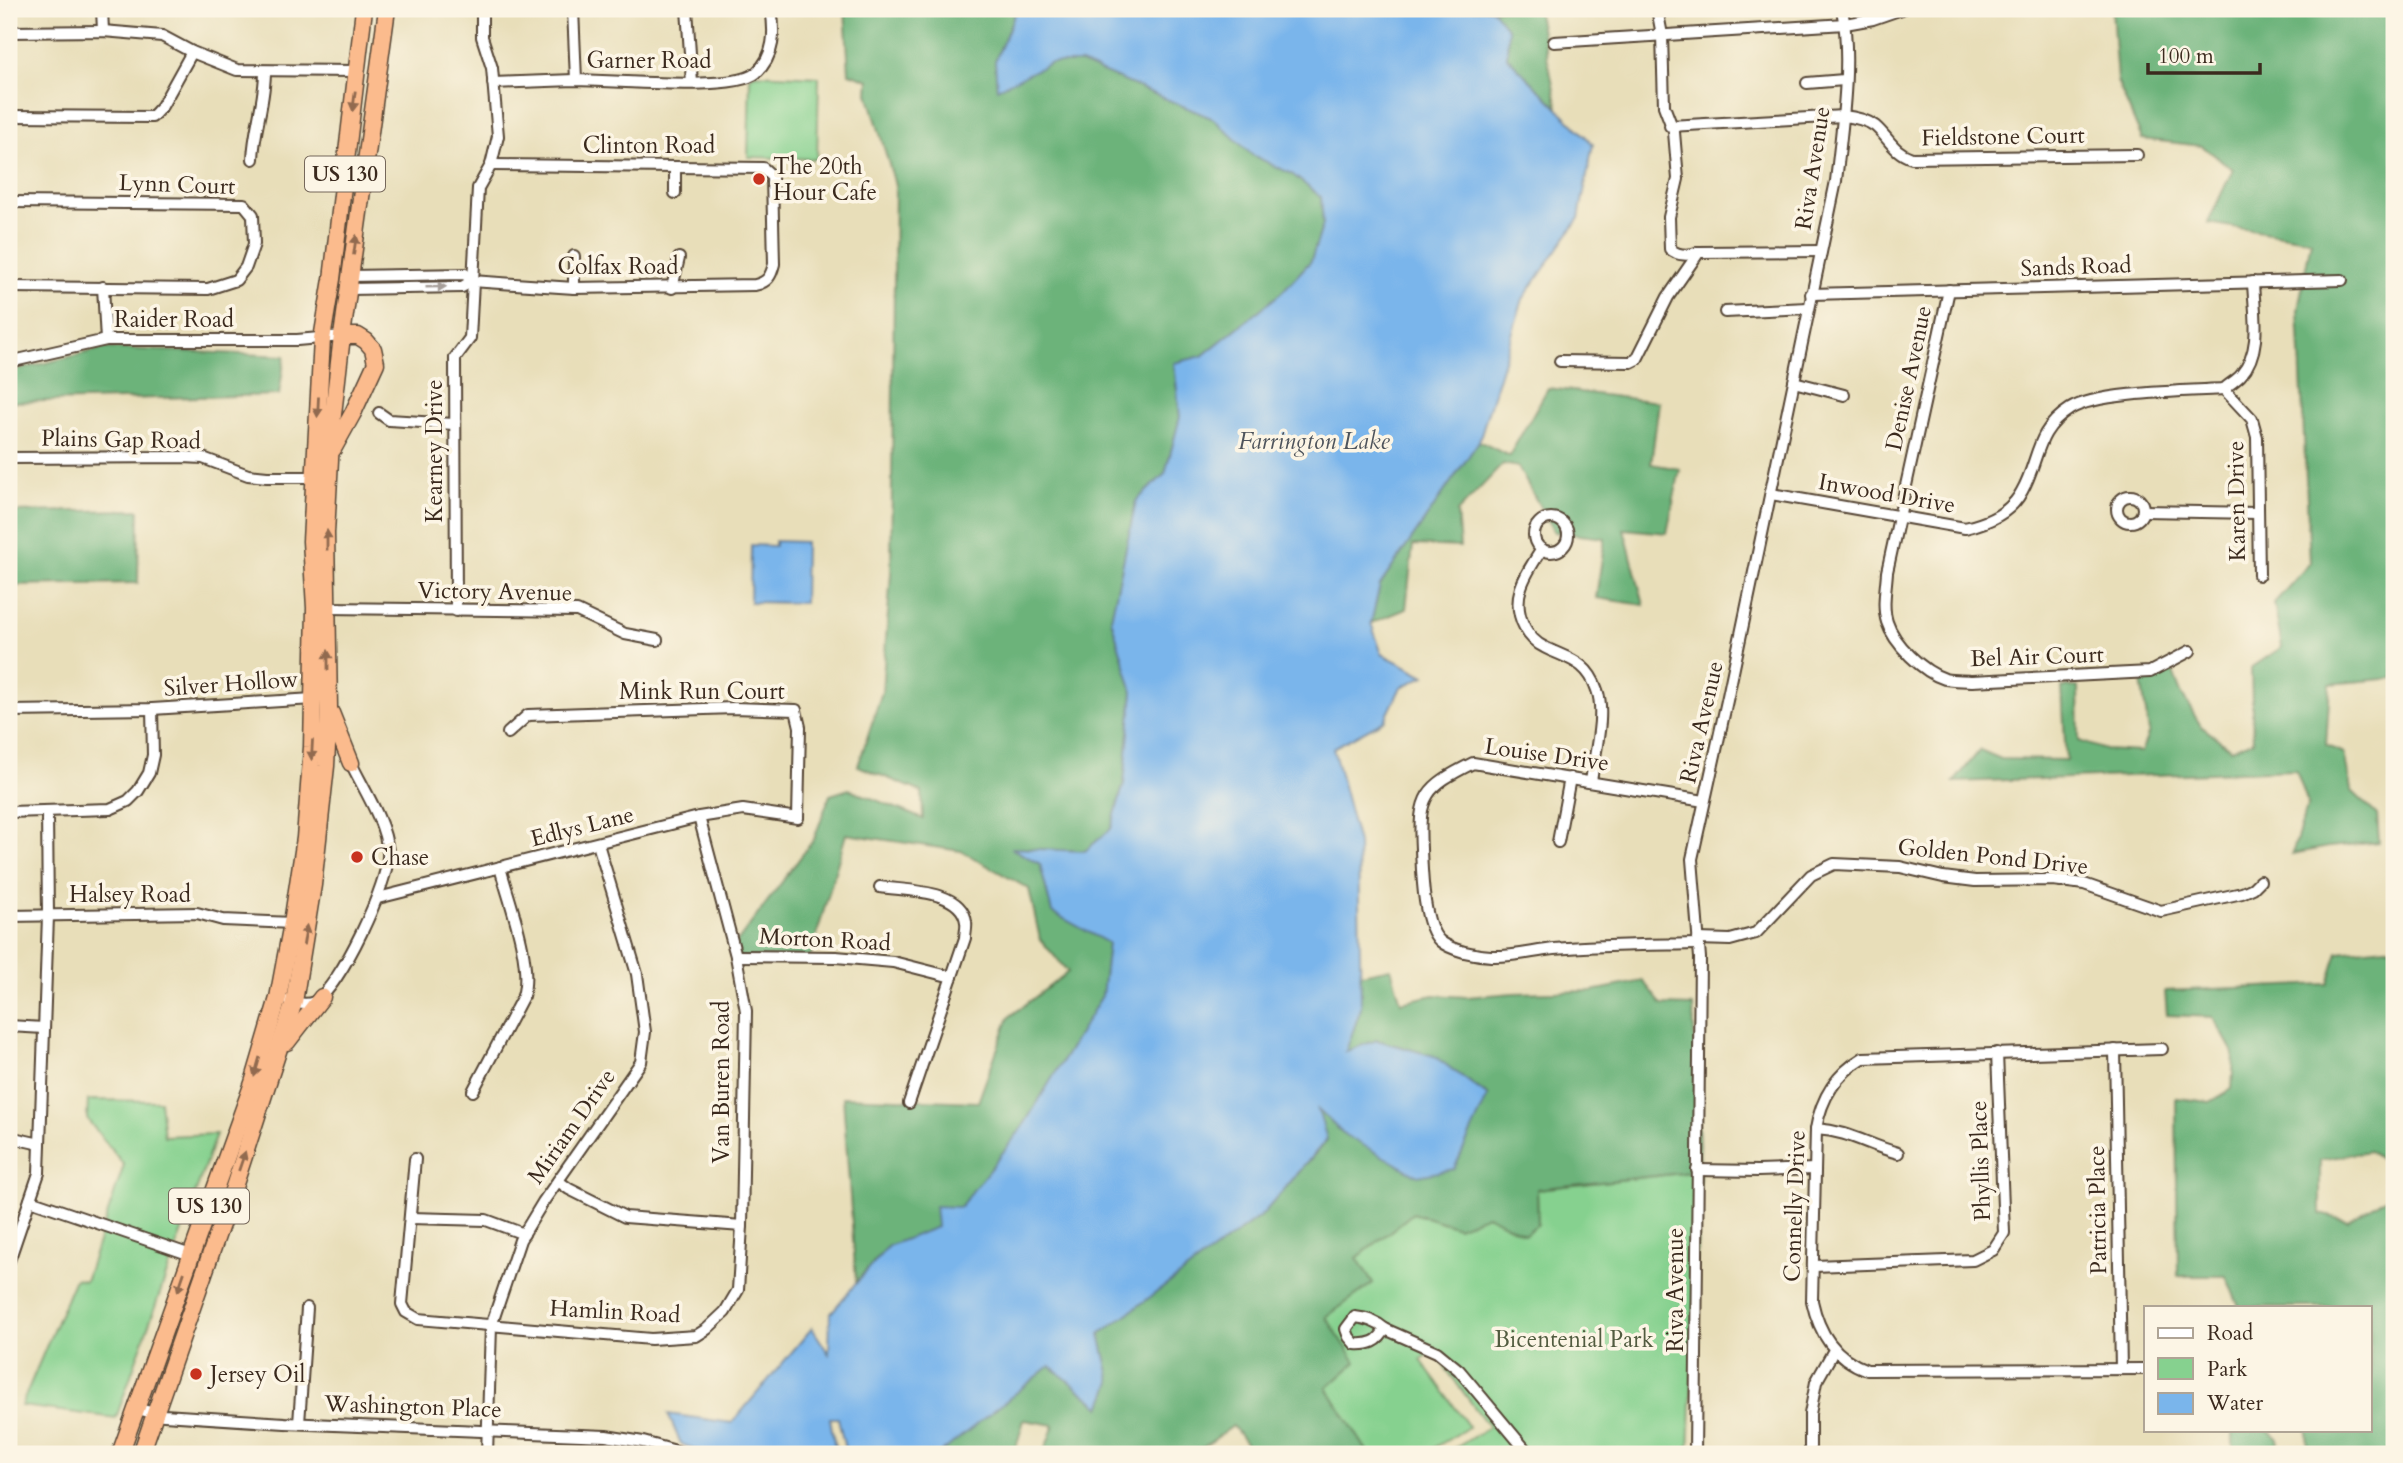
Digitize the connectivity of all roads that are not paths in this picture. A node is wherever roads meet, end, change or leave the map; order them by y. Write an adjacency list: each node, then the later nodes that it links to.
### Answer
1 (102, 9): 12 (street)
2 (364, 9): 18 (highway, US 130)
3 (387, 9): 40 (highway, US 130, one-way to 3)
4 (482, 9): 21 (street, Kearney Drive)
5 (573, 9): 19 (street)
6 (687, 9): 22 (street)
7 (771, 9): 22 (street, Garner Road)
8 (1657, 9): 14 (street)
9 (1842, 9): 11 (street, Riva Avenue)
10 (1902, 9): 11 (street)
11 (1845, 24): 14 (street); 20 (street, Riva Avenue)
12 (103, 31): 13 (street); 16 (street)
13 (9, 32)
14 (1662, 36): 15 (street); 26 (street)
15 (1554, 41)
16 (192, 52): 17 (street); 24 (street)
17 (265, 71): 18 (street); 28 (street)
18 (357, 71): 51 (highway, US 130, one-way to 51)
19 (576, 80): 21 (street, Garner Road); 22 (street, Garner Road)
20 (1844, 80): 23 (street); 25 (street, Riva Avenue)
21 (493, 83): 29 (street, Kearney Drive)
22 (692, 83)
23 (1807, 83)
24 (9, 116)
25 (1843, 116): 26 (street); 27 (street, Fieldstone Court); 33 (street, Riva Avenue)
26 (1670, 125): 34 (street)
27 (2137, 155)
28 (253, 159)
29 (491, 165): 30 (street, Clinton Road); 38 (street, Kearney Drive)
30 (675, 167): 31 (street); 41 (street, Clinton Road)
31 (675, 194)
32 (9, 202): 43 (street, Lynn Court)
33 (1821, 251): 34 (street); 47 (street, Riva Avenue)
34 (1699, 252): 53 (street)
35 (574, 256): 44 (street)
36 (679, 257): 45 (street)
37 (2342, 280): 39 (street, Sands Road)
38 (472, 281): 40 (street, Colfax Road); 44 (street, Colfax Road); 59 (street, Kearney Drive)
39 (2253, 282): 46 (street, Sands Road); 56 (street)
40 (350, 283): 50 (highway, US 130)
41 (763, 283): 45 (street, Colfax Road)
42 (9, 287): 43 (street, Lynn Court)
43 (103, 287): 52 (street)
44 (574, 288): 45 (street, Colfax Road)
45 (672, 288)
46 (1949, 290): 47 (street, Sands Road); 66 (street, Denise Avenue)
47 (1811, 294): 48 (street, Riva Avenue)
48 (1808, 308): 49 (street); 55 (street, Riva Avenue)
49 (1725, 312)
50 (342, 336): 51 (street, Raider Road); 60 (highway, US 130); 60 (highway)
51 (322, 339): 52 (street, Raider Road); 62 (highway, US 130, one-way to 62)
52 (106, 340): 54 (street, Raider Road)
53 (1560, 361)
54 (9, 362)
55 (1794, 382): 57 (street); 63 (street, Riva Avenue)
56 (2224, 389): 65 (street, Karen Drive); 66 (street, Inwood Drive)
57 (1844, 395)
58 (379, 413): 59 (street)
59 (454, 424): 70 (street, Kearney Drive)
60 (330, 454): 69 (highway, US 130, one-way to 60)
61 (9, 458): 62 (street, Plains Gap Road)
62 (313, 477): 69 (highway, US 130)
63 (1771, 495): 66 (street, Inwood Drive); 82 (street, Riva Avenue)
64 (2143, 511): 65 (street)
65 (2258, 513): 68 (street, Karen Drive)
66 (1899, 517): 72 (street, Bel Air Court)
67 (1542, 549): 81 (street)
68 (2259, 575)
69 (321, 608): 70 (street, Victory Avenue); 73 (highway, US 130); 74 (highway, US 130, one-way to 69)
70 (456, 611): 71 (street, Victory Avenue)
71 (657, 640)
72 (2190, 651)
73 (313, 699): 75 (street, Silver Hollow); 95 (highway, US 130, one-way to 95)
74 (329, 708): 78 (highway); 79 (highway, US 130)
75 (152, 709): 76 (street, Silver Hollow); 83 (street, Silver Hollow)
76 (9, 711)
77 (508, 733): 86 (street, Mink Run Court)
78 (351, 763): 79 (highway); 92 (street)
79 (326, 766): 101 (highway, US 130, one-way to 79)
80 (1570, 778): 81 (street, Louise Drive); 87 (street); 96 (street, Louise Drive)
81 (1591, 782): 82 (street, Louise Drive)
82 (1704, 801): 96 (street, Riva Avenue)
83 (47, 811): 84 (street, Silver Hollow); 94 (street)
84 (9, 812)
85 (699, 817): 86 (street, Edlys Lane); 88 (street, Edlys Lane); 97 (street, Van Buren Road)
86 (798, 818)
87 (1558, 842)
88 (598, 844): 89 (street, Edlys Lane); 117 (street, Miriam Drive)
89 (500, 867): 92 (street, Edlys Lane); 108 (street)
90 (2260, 881): 96 (street, Golden Pond Drive)
91 (880, 887): 98 (street)
92 (378, 898): 99 (street)
93 (9, 916): 94 (street, Halsey Road)
94 (48, 916): 95 (street, Halsey Road); 103 (street)
95 (292, 923): 100 (highway, US 130)
96 (1698, 941): 116 (street, Riva Avenue)
97 (736, 956): 98 (street, Morton Road); 120 (street, Van Buren Road)
98 (952, 977): 109 (street)
99 (322, 997): 101 (street); 107 (highway)
100 (277, 1000): 101 (street); 122 (highway, US 130, one-way to 122)
101 (294, 1002): 107 (highway, US 130)
102 (9, 1026): 103 (street)
103 (44, 1028): 112 (street)
104 (2162, 1049): 105 (street, Connelly Drive)
105 (2115, 1050): 106 (street, Connelly Drive); 129 (street, Patricia Place)
106 (1997, 1053): 110 (street, Connelly Drive); 124 (street, Phyllis Place)
107 (278, 1056): 132 (highway, US 130, one-way to 107)
108 (473, 1090)
109 (909, 1103)
110 (1816, 1129): 113 (street); 115 (street, Connelly Drive)
111 (9, 1137): 112 (street)
112 (40, 1144): 118 (street)
113 (1898, 1153)
114 (415, 1159): 119 (street)
115 (1815, 1169): 116 (street); 124 (street, Connelly Drive)
116 (1697, 1170): 140 (street, Riva Avenue)
117 (558, 1181): 120 (street); 121 (street, Miriam Drive)
118 (30, 1200): 122 (street); 123 (street)
119 (410, 1218): 121 (street); 126 (street, Hamlin Road)
120 (742, 1226): 126 (street, Hamlin Road)
121 (524, 1234): 126 (street, Miriam Drive)
122 (191, 1255): 131 (highway, US 130, one-way to 131)
123 (9, 1259)
124 (1814, 1266): 128 (street, Connelly Drive)
125 (307, 1308): 133 (street)
126 (492, 1324): 134 (street, Miriam Drive)
127 (1385, 1329): 139 (street)
128 (1833, 1350): 129 (street, Connelly Drive); 141 (street)
129 (2121, 1369): 130 (street, Connelly Drive)
130 (2144, 1369)
131 (136, 1409): 132 (street, Washington Place); 136 (highway, US 130)
132 (155, 1412): 133 (street, Washington Place); 137 (highway, US 130)
133 (299, 1423): 134 (street, Washington Place)
134 (489, 1430): 135 (street, Washington Place); 138 (street, Miriam Drive)
135 (684, 1453)
136 (120, 1454)
137 (141, 1454)
138 (487, 1454)
139 (1529, 1454)
140 (1695, 1454)
141 (1810, 1454)

